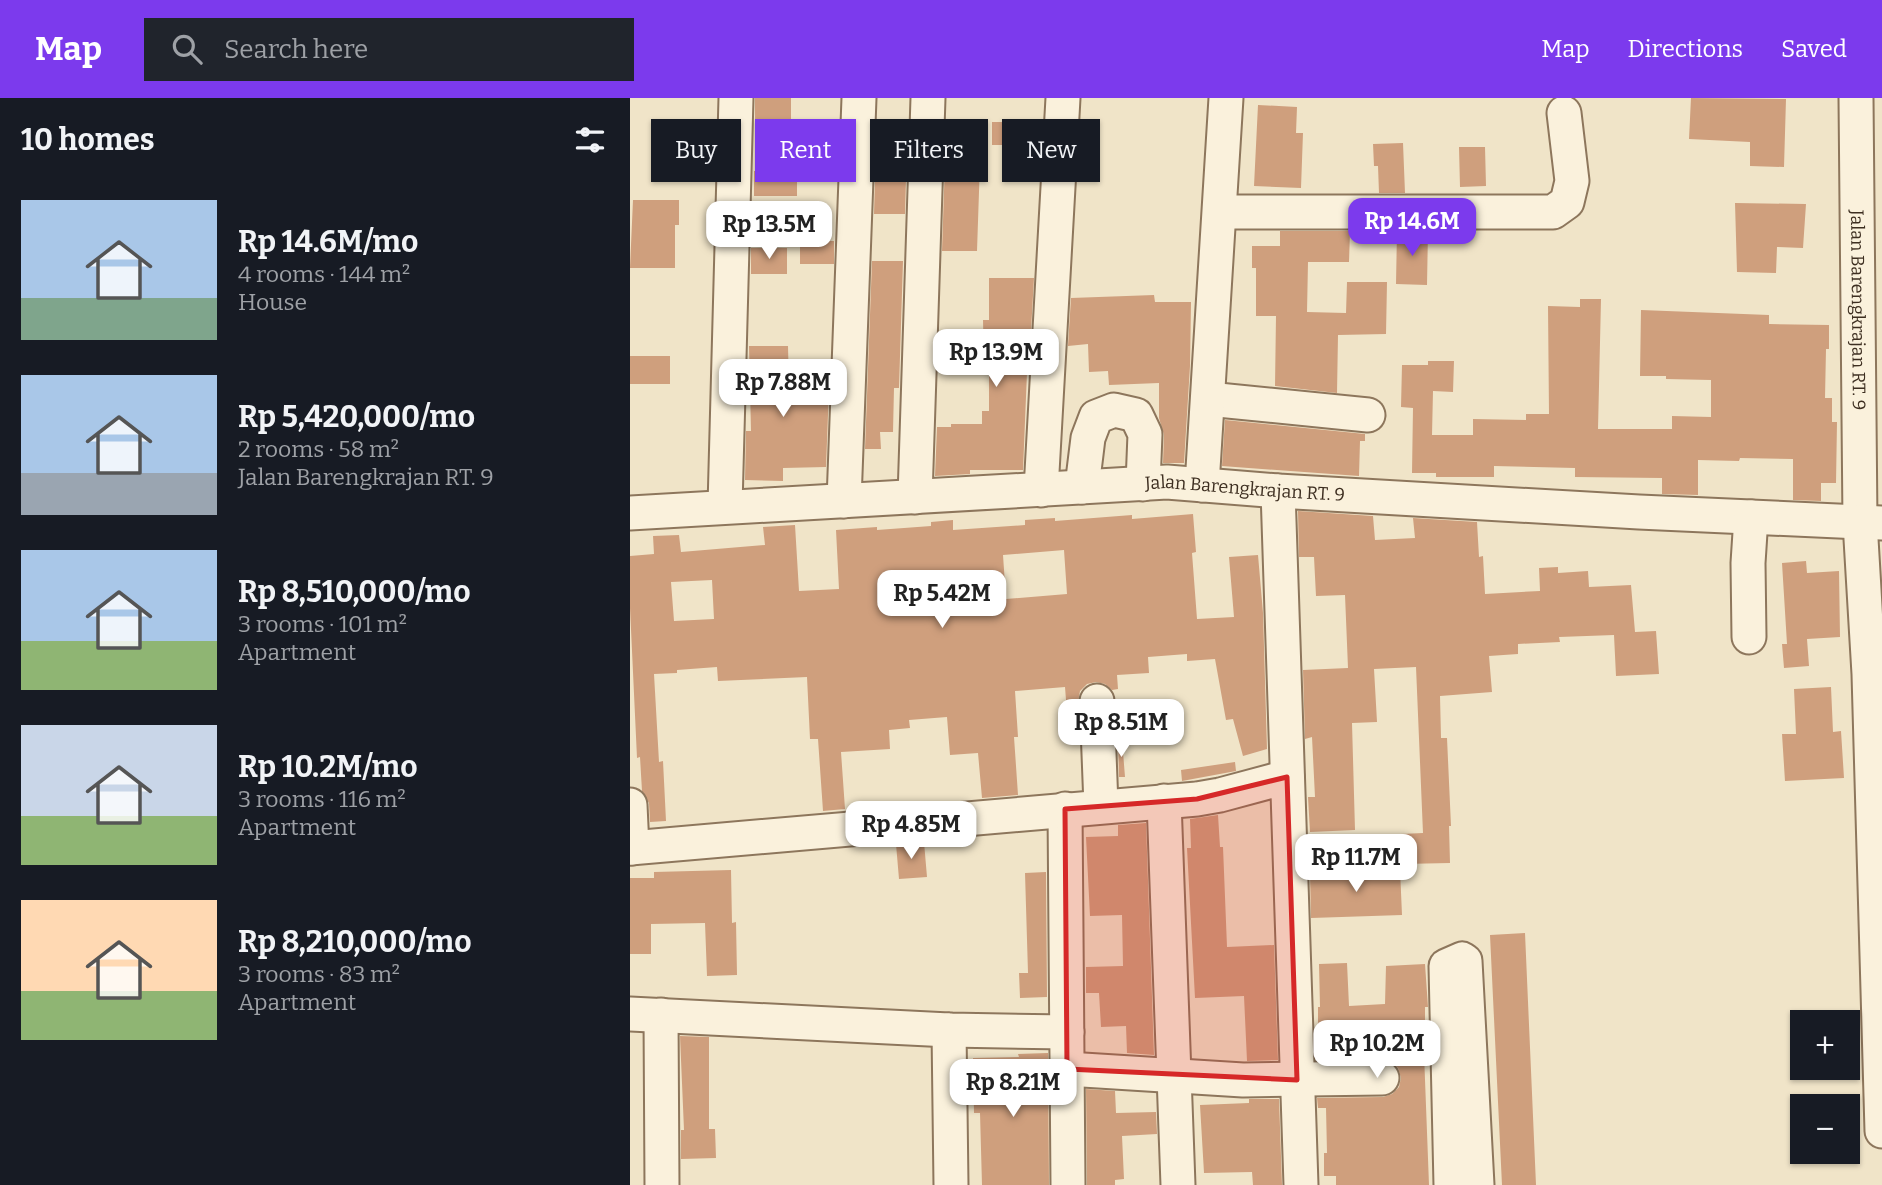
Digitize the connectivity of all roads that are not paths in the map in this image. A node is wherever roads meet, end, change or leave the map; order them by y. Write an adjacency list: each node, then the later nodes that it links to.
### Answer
1 (736, 98): 19 (street)
2 (859, 98): 18 (street)
3 (928, 98): 17 (street)
4 (1063, 98): 15 (street)
5 (1226, 98): 8 (street)
6 (1856, 98): 9 (street, Jalan Barengkrajan RT. 9)
7 (1564, 113): 8 (street)
8 (1220, 212): 10 (street)
9 (1870, 352): 22 (street, Jalan Barengkrajan RT. 9)
10 (1208, 398): 11 (street); 13 (street)
11 (1368, 415)
12 (1143, 484): 13 (street, Jalan Barengkrajan RT. 9); 14 (street, Jalan Barengkrajan RT. 9); 14 (street)
13 (1202, 485): 16 (street, Jalan Barengkrajan RT. 9)
14 (1082, 487): 15 (street, Jalan Barengkrajan RT. 9)
15 (1041, 489): 17 (street, Jalan Barengkrajan RT. 9)
16 (1278, 491): 21 (street, Jalan Barengkrajan RT. 9); 25 (street)
17 (915, 497): 18 (street, Jalan Barengkrajan RT. 9)
18 (844, 501): 19 (street, Jalan Barengkrajan RT. 9)
19 (725, 506): 20 (street, Jalan Barengkrajan RT. 9)
20 (630, 513)
21 (1751, 517): 22 (street, Jalan Barengkrajan RT. 9); 23 (street)
22 (1871, 523): 38 (street, Jalan Barengkrajan RT. 9)
23 (1749, 637)
24 (1097, 701): 28 (street)
25 (1287, 778): 26 (street); 37 (street)
26 (1164, 802): 28 (street); 35 (street)
27 (630, 806): 30 (street)
28 (1101, 806): 29 (street)
29 (1065, 808): 30 (street); 33 (street)
30 (631, 848)
31 (645, 1014): 32 (street); 39 (street)
32 (950, 1030): 33 (street); 40 (street)
33 (1067, 1032): 34 (street)
34 (1067, 1069): 35 (street); 41 (street)
35 (1174, 1076): 37 (street); 42 (street)
36 (1382, 1078): 37 (street)
37 (1297, 1080): 43 (street)
38 (1882, 1131)
39 (662, 1185)
40 (951, 1185)
41 (1068, 1185)
42 (1178, 1185)
43 (1301, 1185)
44 (1451, 1185): 45 (street)
45 (1476, 1185)

